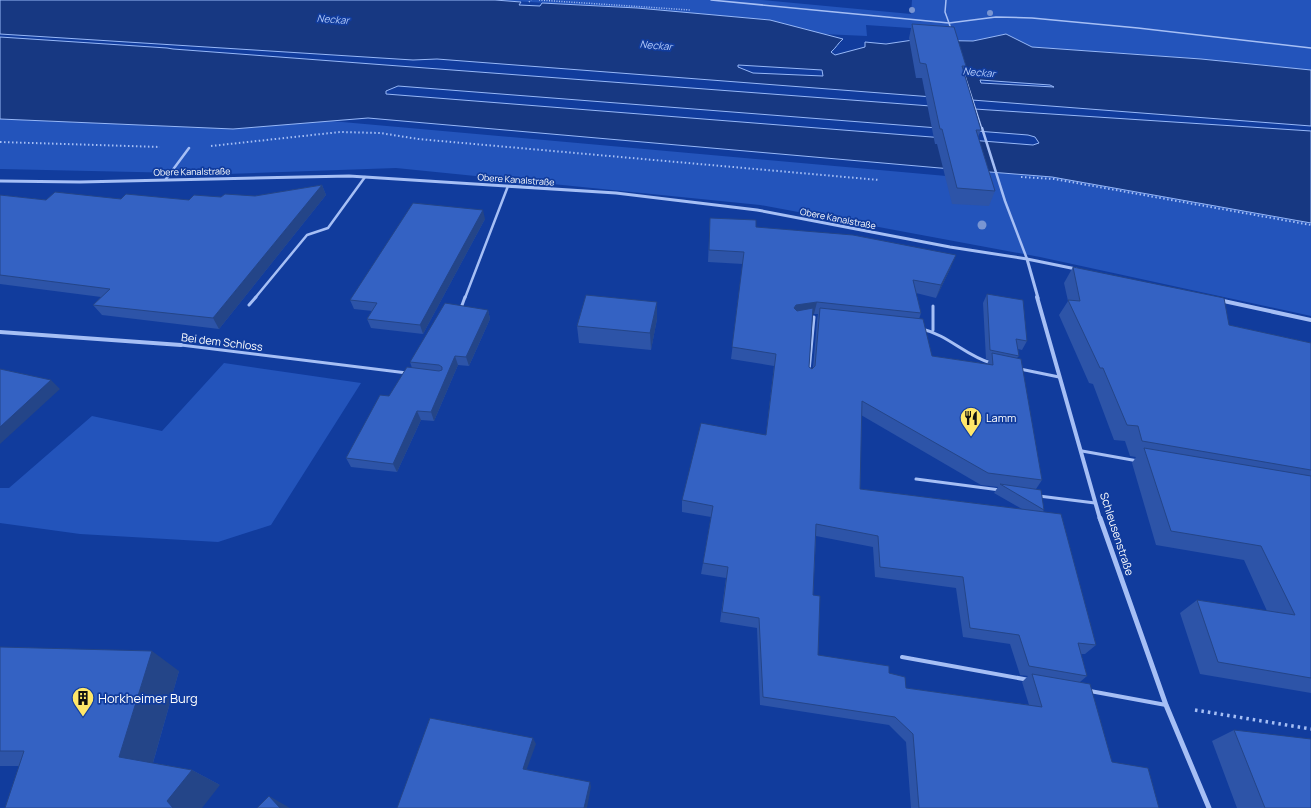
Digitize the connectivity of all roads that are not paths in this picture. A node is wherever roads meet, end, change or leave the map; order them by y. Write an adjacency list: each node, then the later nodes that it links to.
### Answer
1 (710, 0): 3 (lane)
2 (946, 0): 3 (lane)
3 (949, 23): 4 (lane); 5 (lane)
4 (952, 34)
5 (1311, 48)
6 (964, 72): 12 (lane)
7 (189, 148): 9 (lane)
8 (365, 177): 9 (street, Obere Kanalstraße); 11 (street, Obere Kanalstraße); 15 (lane)
9 (166, 179): 10 (street, Obere Kanalstraße)
10 (0, 181)
11 (508, 186): 12 (street, Obere Kanalstraße); 17 (lane)
12 (1026, 259): 13 (street, Obere Kanalstraße); 29 (street, Schleusenstraße)
13 (1080, 270)
14 (1211, 298): 21 (street)
15 (249, 305)
16 (933, 306): 23 (lane)
17 (461, 308)
18 (814, 317): 19 (lane); 20 (lane); 30 (lane)
19 (808, 318)
20 (822, 318)
21 (1311, 320)
22 (917, 328): 23 (lane)
23 (933, 330): 26 (lane)
24 (0, 332): 25 (street, Bei dem Schloss)
25 (181, 346): 28 (lane, Bei dem Schloss)
26 (996, 364)
27 (1012, 367): 29 (lane)
28 (410, 373)
29 (1059, 377): 31 (street, Schleusenstraße)
30 (809, 378)
31 (1082, 451): 32 (lane); 36 (street, Schleusenstraße)
32 (1143, 462)
33 (916, 479): 34 (lane)
34 (1002, 491)
35 (1033, 495): 36 (lane)
36 (1095, 503): 40 (street, Schleusenstraße)
37 (902, 657): 38 (lane)
38 (1034, 681)
39 (1081, 689): 40 (lane)
40 (1166, 705): 41 (street, Schleusenstraße)
41 (1209, 808)

